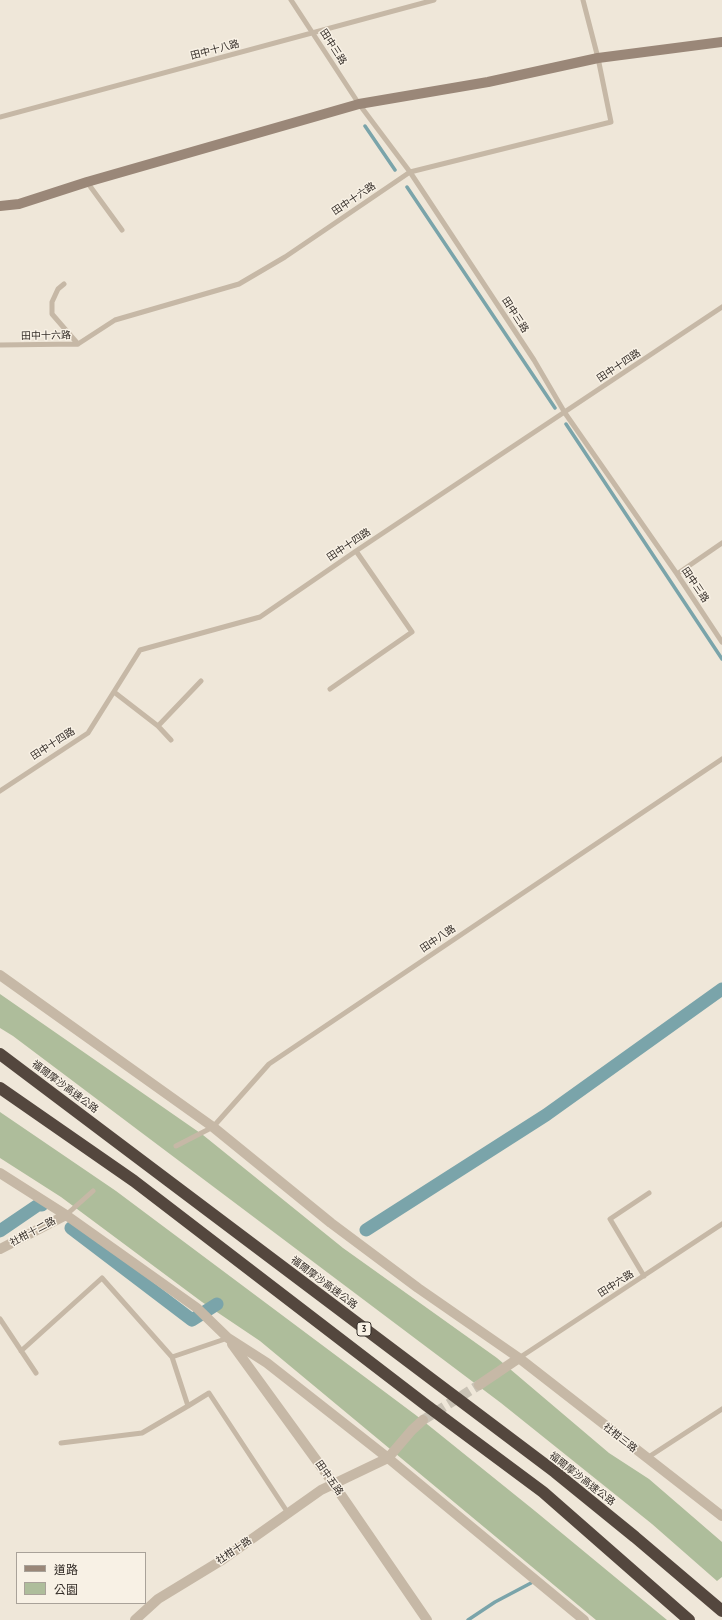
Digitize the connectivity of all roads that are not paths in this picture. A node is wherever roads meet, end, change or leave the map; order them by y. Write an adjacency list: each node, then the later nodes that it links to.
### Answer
1 (291, 0): 4 (lane, 田中三路)
2 (434, 0): 4 (lane, 田中十八路)
3 (583, 0): 6 (lane, 田中十六路)
4 (313, 32): 7 (lane, 田中三路); 8 (lane, 田中十八路)
5 (722, 42): 6 (street)
6 (598, 58): 7 (street); 9 (lane, 田中十六路)
7 (359, 104): 9 (lane, 田中三路); 10 (street)
8 (0, 117)
9 (410, 172): 15 (lane, 田中十六路); 17 (lane, 田中三路)
10 (87, 182): 11 (street); 12 (lane)
11 (0, 206)
12 (122, 230)
13 (64, 284): 15 (lane)
14 (722, 307): 17 (lane, 田中十四路)
15 (78, 344): 16 (lane, 田中十六路)
16 (0, 345)
17 (565, 413): 19 (lane, 田中十四路); 20 (lane, 田中三路)
18 (722, 543): 20 (lane)
19 (356, 550): 23 (lane); 24 (lane, 田中十四路)
20 (677, 574): 21 (lane, 田中三路)
21 (722, 642)
22 (201, 681): 25 (lane)
23 (330, 689)
24 (114, 692): 25 (lane); 28 (lane, 田中十四路)
25 (158, 726): 26 (lane)
26 (170, 740)
27 (722, 760): 32 (lane, 田中八路)
28 (0, 791)
29 (0, 975): 32 (street, 社柑三路)
30 (0, 1054): 57 (highway, 福爾摩沙高速公路 / 3)
31 (0, 1088): 61 (highway, 3)
32 (214, 1127): 33 (lane, 田中八路); 45 (street, 社柑三路)
33 (176, 1146)
34 (0, 1173): 37 (street)
35 (93, 1191): 37 (lane)
36 (649, 1193): 40 (lane)
37 (66, 1215): 39 (street, 社柑十二路); 42 (street)
38 (722, 1224): 40 (lane, 田中六路)
39 (0, 1250)
40 (644, 1276): 45 (lane, 田中六路)
41 (0, 1319): 43 (lane)
42 (228, 1338): 44 (lane); 52 (street); 54 (street, 田中五路)
43 (21, 1351): 44 (lane); 46 (lane)
44 (172, 1357): 48 (lane)
45 (519, 1358): 47 (street); 53 (street, 社柑三路)
46 (36, 1373)
47 (479, 1385)
48 (188, 1406): 51 (lane); 55 (lane)
49 (722, 1409): 53 (lane)
50 (423, 1420): 52 (street)
51 (61, 1443)
52 (388, 1458): 54 (street, 社柑十路); 60 (street)
53 (647, 1458): 56 (street, 社柑三路)
54 (333, 1483): 55 (street, 社柑十路); 59 (street, 田中五路)
55 (288, 1513): 58 (street, 社柑十路)
56 (720, 1513)
57 (722, 1611)
58 (135, 1620)
59 (427, 1620)
60 (584, 1620)
61 (689, 1620)

